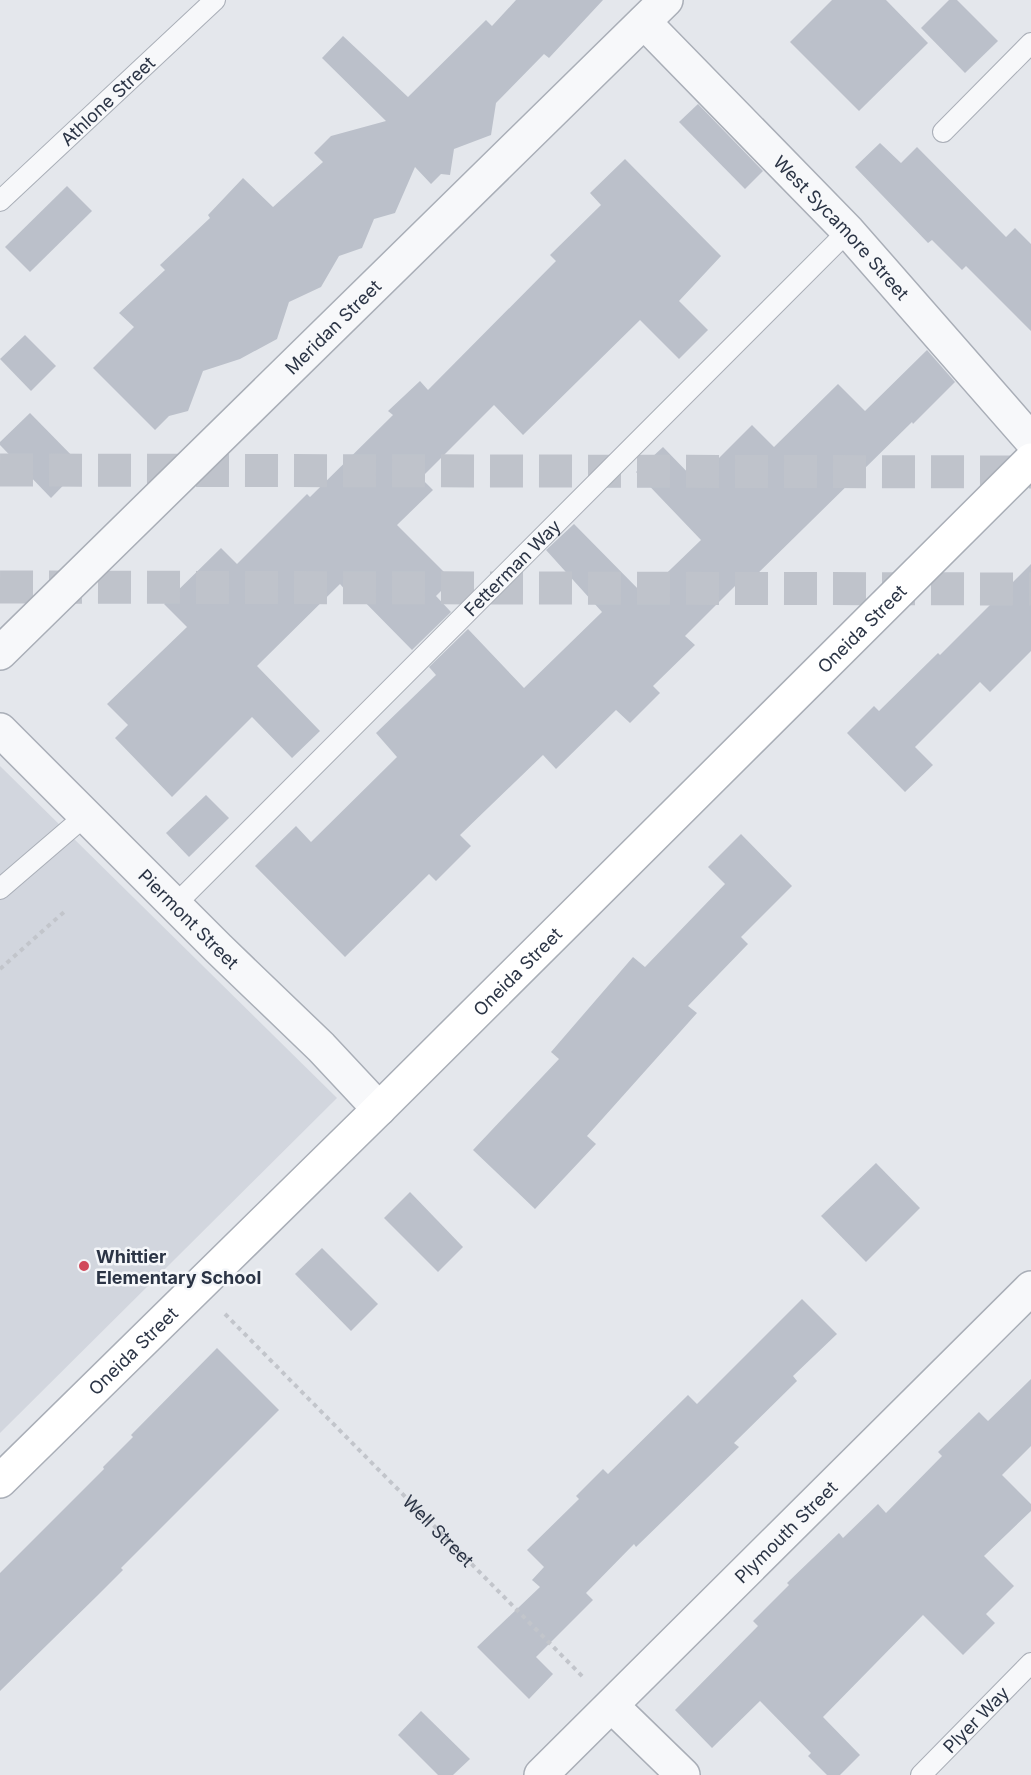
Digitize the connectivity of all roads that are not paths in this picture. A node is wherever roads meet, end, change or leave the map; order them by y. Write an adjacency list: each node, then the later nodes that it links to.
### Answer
1 (215, 0): 5 (lane, Athlone Street)
2 (655, 11): 6 (street, West Sycamore Street); 9 (street, Meridan Street)
3 (1031, 43): 4 (lane)
4 (943, 132)
5 (0, 201)
6 (849, 231): 7 (street, West Sycamore Street); 13 (lane, Fetterman Way)
7 (1031, 440)
8 (1031, 460): 14 (street, Oneida Street)
9 (0, 653)
10 (0, 730): 11 (street, Piermont Street)
11 (85, 816): 12 (lane); 13 (street, Piermont Street)
12 (0, 889)
13 (175, 905): 14 (street, Piermont Street)
14 (379, 1109): 16 (street, Oneida Street)
15 (1031, 1288): 18 (street, Plymouth Street)
16 (0, 1481)
17 (1031, 1663): 21 (lane, Plyer Way)
18 (612, 1706): 19 (street, Plymouth Street); 20 (street)
19 (541, 1775)
20 (683, 1775)
21 (921, 1775)

